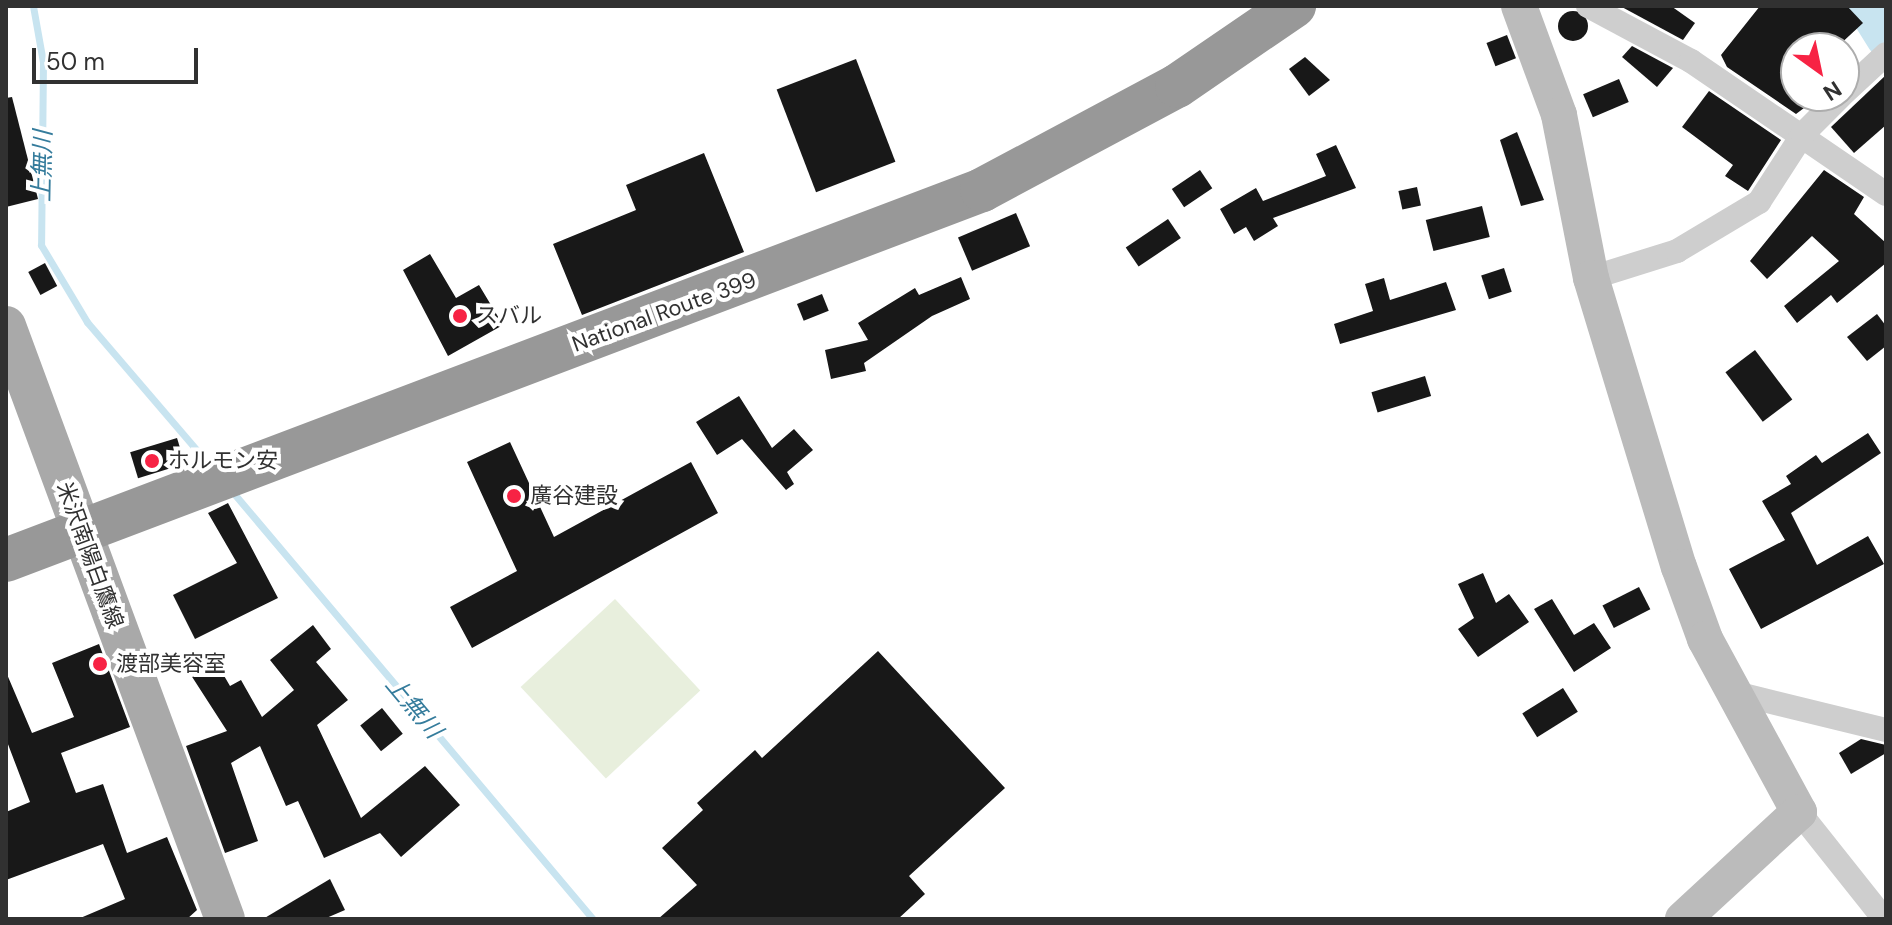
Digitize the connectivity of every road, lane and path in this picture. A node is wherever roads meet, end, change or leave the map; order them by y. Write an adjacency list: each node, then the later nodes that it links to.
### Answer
1 (1294, 6): 11 (highway, National Route 399)
2 (1519, 6): 9 (street)
3 (1588, 6): 7 (street)
4 (1881, 57): 5 (street)
5 (1860, 77)
6 (1824, 112): 7 (street)
7 (1803, 134): 8 (street); 9 (street)
8 (1886, 194)
9 (1591, 278): 13 (street)
10 (6, 326): 11 (main road, 米沢南陽白鷹線)
11 (82, 533): 12 (highway, National Route 399); 16 (main road, 米沢南陽白鷹線)
12 (6, 560)
13 (1731, 692): 14 (street); 15 (street)
14 (1886, 730)
15 (1799, 812): 17 (street); 18 (street)
16 (225, 919)
17 (1683, 919)
18 (1884, 919)

